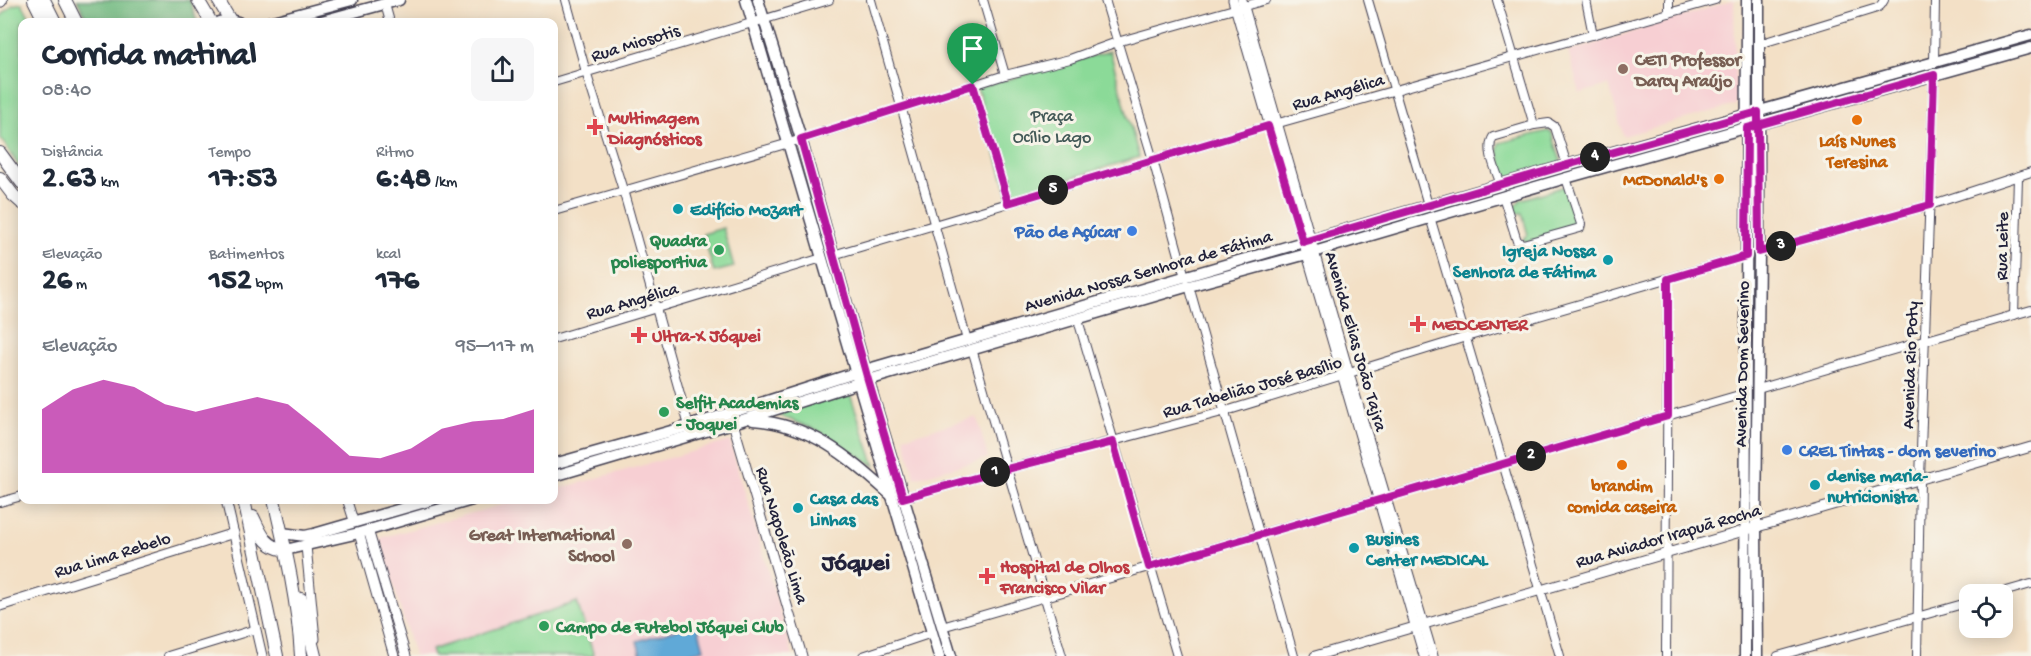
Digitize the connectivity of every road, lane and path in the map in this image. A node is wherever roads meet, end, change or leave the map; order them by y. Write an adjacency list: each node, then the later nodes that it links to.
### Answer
1 (34, 0): 28 (main road)
2 (44, 0): 29 (main road)
3 (65, 0): 30 (main road)
4 (198, 0): 31 (main road)
5 (218, 0): 32 (main road)
6 (352, 0): 33 (main road)
7 (399, 0): 25 (main road)
8 (566, 0): 45 (street)
9 (746, 0): 37 (main road)
10 (758, 0): 36 (main road)
11 (829, 0): 36 (street, Rua Miosotis)
12 (871, 0): 51 (street)
13 (983, 0): 46 (street)
14 (1105, 0): 40 (street)
15 (1266, 0): 26 (street)
16 (1368, 0): 50 (street)
17 (1497, 0): 43 (street)
18 (1587, 0): 38 (street)
19 (1669, 0): 27 (street)
20 (1715, 0): 27 (street, Rua Angélica)
21 (1747, 0): 53 (main road, Avenida Dom Severino)
22 (1759, 0): 41 (main road, Avenida Dom Severino)
23 (1884, 0): 41 (street)
24 (1935, 0): 44 (street)
25 (385, 4): 34 (main road); 35 (street)
26 (1238, 4): 40 (street); 54 (street, Avenida Elias João Tajra)
27 (1669, 13): 38 (street, Rua Angélica)
28 (43, 18)
29 (53, 18)
30 (74, 18)
31 (209, 18)
32 (227, 18)
33 (284, 18)
34 (333, 18)
35 (389, 18)
36 (764, 19): 37 (street, Rua Miosotis); 57 (main road)
37 (752, 22): 45 (street, Rua Miosotis); 58 (main road)
38 (1593, 35): 43 (street, Rua Angélica)
39 (2031, 35): 44 (main road, Avenida Nossa Senhora de Fátima)
40 (1118, 42): 46 (street); 60 (street)
41 (1759, 44): 52 (main road, Avenida Dom Severino)
42 (2031, 48): 47 (main road, Avenida Nossa Senhora de Fátima)
43 (1514, 57): 50 (street, Rua Angélica); 55 (street)
44 (1934, 63): 52 (main road, Avenida Nossa Senhora de Fátima)
45 (586, 72): 48 (street, Rua Miosotis); 67 (street)
46 (1005, 75): 49 (street)
47 (1934, 75): 56 (main road, Avenida Nossa Senhora de Fátima); 71 (street, Avenida Rio Poty)
48 (558, 81)
49 (973, 85): 51 (street); 70 (street)
50 (1394, 90): 54 (street, Rua Angélica); 72 (street)
51 (900, 108): 57 (street); 75 (street)
52 (1758, 112): 53 (main road, Avenida Nossa Senhora de Fátima); 56 (main road, Avenida Dom Severino)
53 (1747, 115): 56 (main road, Avenida Dom Severino); 61 (main road, Avenida Nossa Senhora de Fátima)
54 (1273, 125): 60 (street, Rua Angélica); 76 (street, Avenida Elias João Tajra)
55 (1534, 125): 61 (street); 68 (street)
56 (1753, 126): 66 (main road, Avenida Nossa Senhora de Fátima); 77 (main road, Avenida Dom Severino); 79 (main road, Avenida Dom Severino)
57 (801, 139): 58 (street); 80 (main road)
58 (789, 142): 67 (street); 80 (main road)
59 (0, 153): 65 (main road)
60 (1153, 160): 70 (street, Rua Angélica); 82 (street)
61 (1567, 165): 68 (main road, Avenida Nossa Senhora de Fátima)
62 (2031, 172): 63 (street)
63 (2018, 177): 71 (street); 85 (street, Rua Leite)
64 (0, 178): 69 (main road)
65 (18, 178)
66 (1566, 178): 68 (main road, Avenida Nossa Senhora de Fátima); 68 (street)
67 (623, 190): 73 (street); 83 (street)
68 (1502, 190): 72 (main road, Avenida Nossa Senhora de Fátima); 74 (main road, Avenida Nossa Senhora de Fátima)
69 (18, 199)
70 (1008, 203): 75 (street, Rua Angélica)
71 (1930, 205): 77 (street); 89 (street, Avenida Rio Poty)
72 (1428, 206): 76 (main road, Avenida Nossa Senhora de Fátima)
73 (558, 210)
74 (1431, 217): 78 (main road, Avenida Nossa Senhora de Fátima); 87 (street)
75 (935, 224): 80 (street, Rua Angélica); 90 (street)
76 (1307, 241): 78 (street, Avenida Elias João Tajra); 82 (main road, Avenida Nossa Senhora de Fátima)
77 (1759, 252): 93 (main road, Avenida Dom Severino)
78 (1310, 253): 82 (main road, Avenida Nossa Senhora de Fátima); 91 (street, Avenida Elias João Tajra)
79 (1746, 256): 81 (street, Rua Tabelião José Basílio); 94 (main road, Avenida Dom Severino)
80 (827, 257): 83 (street, Rua Angélica); 92 (main road)
81 (1668, 279): 87 (street, Rua Tabelião José Basílio); 96 (street)
82 (1187, 282): 86 (main road, Avenida Nossa Senhora de Fátima); 90 (main road, Avenida Nossa Senhora de Fátima); 95 (street)
83 (656, 309): 88 (street, Rua Angélica); 99 (street)
84 (2031, 310): 85 (street)
85 (2014, 315): 89 (street)
86 (1078, 320): 90 (main road, Avenida Nossa Senhora de Fátima); 100 (street)
87 (1467, 337): 91 (street, Rua Tabelião José Basílio); 103 (street)
88 (558, 338)
89 (1925, 341): 93 (street); 106 (street, Avenida Rio Poty)
90 (969, 345): 92 (main road, Avenida Nossa Senhora de Fátima); 104 (street)
91 (1346, 374): 95 (street, Rua Tabelião José Basílio); 109 (street, Avenida Elias João Tajra); 109 (street, Avenida Elias João Tajra)
92 (862, 376): 97 (main road, Avenida Nossa Senhora de Fátima); 99 (main road, Avenida Nossa Senhora de Fátima); 108 (main road)
93 (1758, 389): 119 (main road, Avenida Dom Severino)
94 (1746, 393): 96 (street); 119 (main road, Avenida Dom Severino)
95 (1226, 411): 100 (street, Rua Tabelião José Basílio); 122 (street)
96 (1668, 416): 103 (street); 125 (street)
97 (746, 419): 98 (main road, Avenida Nossa Senhora de Fátima); 108 (main road)
98 (733, 423): 105 (main road, Avenida Nossa Senhora de Fátima); 147 (street, Rua Napoleão Lima)
99 (689, 426): 102 (main road, Avenida Nossa Senhora de Fátima)
100 (1113, 442): 104 (street, Rua Tabelião José Basílio); 126 (street)
101 (2031, 447): 106 (street, Rua Aviador Irapuã Rocha)
102 (558, 464)
103 (1504, 464): 109 (street); 130 (street)
104 (1007, 469): 108 (street, Rua Tabelião José Basílio); 131 (street)
105 (558, 475)
106 (1920, 479): 119 (street, Rua Aviador Irapuã Rocha); 136 (street, Avenida Rio Poty)
107 (18, 497): 110 (street)
108 (898, 497): 138 (main road); 140 (main road)
109 (1382, 498): 122 (street); 137 (street, Avenida Elias João Tajra)
110 (0, 502)
111 (227, 504): 120 (street)
112 (245, 504): 144 (main road)
113 (246, 504): 124 (main road)
114 (275, 504): 121 (main road)
115 (349, 504): 118 (street)
116 (422, 504): 118 (main road)
117 (456, 504): 118 (main road)
118 (360, 528): 121 (main road); 123 (main road); 134 (street); 135 (street)
119 (1750, 528): 125 (street, Rua Aviador Irapuã Rocha); 159 (main road, Avenida Dom Severino); 160 (main road, Avenida Dom Severino)
120 (234, 533): 133 (street, Rua Lima Rebelo); 139 (street)
121 (282, 533): 124 (main road)
122 (1261, 534): 126 (street); 153 (street)
123 (306, 546): 124 (main road); 146 (street)
124 (285, 550): 127 (main road)
125 (1667, 553): 130 (street, Rua Aviador Irapuã Rocha); 158 (street)
126 (1149, 567): 131 (street); 152 (street)
127 (289, 570): 145 (main road); 146 (main road)
128 (2031, 584): 129 (street)
129 (2013, 589)
130 (1539, 590): 137 (street, Rua Aviador Irapuã Rocha); 157 (street)
131 (1045, 598): 138 (street); 151 (street)
132 (1959, 605): 136 (street)
133 (0, 606)
134 (392, 611): 135 (street); 141 (street)
135 (382, 614): 141 (street)
136 (1919, 616): 161 (street); 162 (street, Avenida Rio Poty)
137 (1419, 625): 154 (street, Rua Aviador Irapuã Rocha); 155 (street, Avenida Elias João Tajra); 156 (street, Avenida Elias João Tajra)
138 (942, 627): 150 (main road)
139 (256, 629): 142 (street); 143 (street)
140 (932, 633): 148 (street); 149 (main road)
141 (400, 655)
142 (168, 656)
143 (262, 656)
144 (277, 656)
145 (300, 656)
146 (315, 656)
147 (802, 656)
148 (863, 656)
149 (939, 656)
150 (951, 656)
151 (1062, 656)
152 (1177, 656)
153 (1294, 656)
154 (1315, 656)
155 (1424, 656)
156 (1433, 656)
157 (1560, 656)
158 (1666, 656)
159 (1745, 656)
160 (1757, 656)
161 (1778, 656)
162 (1917, 656)

